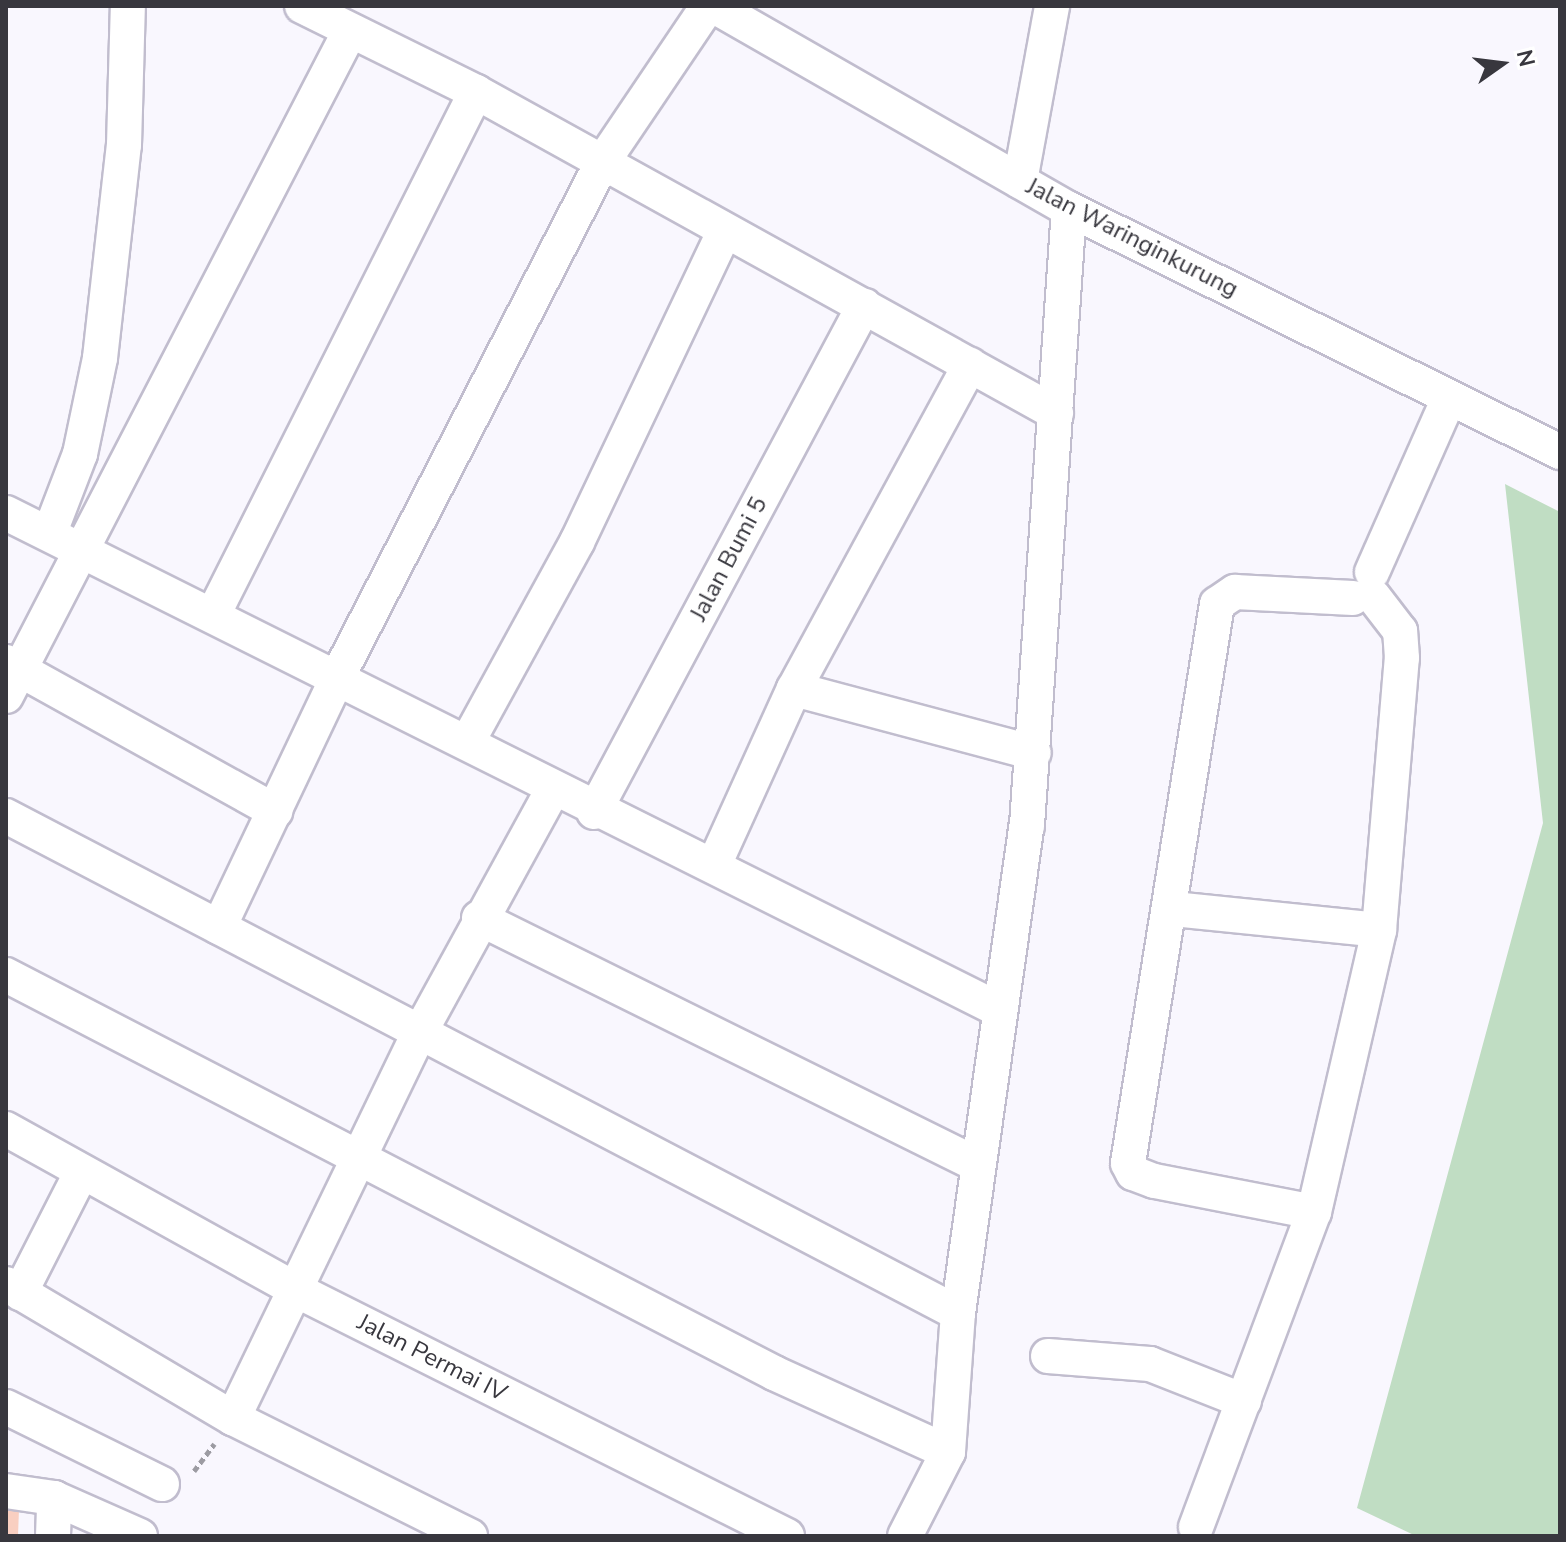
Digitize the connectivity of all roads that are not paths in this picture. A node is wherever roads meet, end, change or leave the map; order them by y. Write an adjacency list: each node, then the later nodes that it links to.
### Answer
1 (128, 6): 18 (street)
2 (302, 6): 6 (street)
3 (708, 6): 8 (street)
4 (714, 6): 9 (street, Jalan Waringinkurung)
5 (1052, 6): 9 (street)
6 (349, 33): 7 (street); 19 (street)
7 (476, 92): 8 (street); 21 (street)
8 (602, 163): 11 (street); 23 (street)
9 (1020, 181): 10 (street, Jalan Waringinkurung)
10 (1069, 209): 14 (street, Jalan Waringinkurung); 15 (street)
11 (724, 232): 12 (street); 25 (street)
12 (864, 306): 13 (street); 29 (street, Jalan Bumi 5)
13 (970, 365): 15 (street); 24 (street)
14 (1449, 398): 16 (street, Jalan Waringinkurung); 20 (street)
15 (1056, 413): 26 (street)
16 (1560, 452)
17 (6, 513): 18 (street)
18 (50, 532): 19 (street)
19 (83, 547): 21 (street); 22 (street)
20 (1366, 588): 32 (street); 35 (street)
21 (215, 611): 23 (street)
22 (11, 675): 28 (street)
23 (338, 676): 25 (street); 28 (street)
24 (794, 689): 26 (street); 31 (street)
25 (468, 741): 27 (street)
26 (1034, 753): 37 (street)
27 (552, 791): 29 (street); 33 (street)
28 (275, 811): 34 (street)
29 (594, 812): 31 (street)
30 (6, 816): 34 (street)
31 (714, 865): 37 (street)
32 (1173, 909): 35 (street); 43 (street)
33 (479, 918): 38 (street); 41 (street)
34 (219, 927): 38 (street)
35 (1379, 930): 43 (street)
36 (6, 975): 40 (street)
37 (1000, 1010): 41 (street)
38 (419, 1034): 40 (street); 46 (street)
39 (6, 1129): 42 (street, Jalan Permai IV)
40 (357, 1158): 45 (street); 51 (street)
41 (978, 1165): 46 (street)
42 (80, 1175): 44 (street); 45 (street, Jalan Permai IV)
43 (1314, 1212): 48 (street)
44 (13, 1289): 50 (street)
45 (298, 1291): 50 (street); 59 (street, Jalan Permai IV)
46 (958, 1313): 51 (street)
47 (1048, 1356): 48 (street)
48 (1244, 1401): 55 (street)
49 (6, 1407): 52 (street)
50 (233, 1418): 58 (street)
51 (948, 1452): 60 (street)
52 (162, 1484)
53 (6, 1491): 54 (street)
54 (54, 1498): 56 (street); 57 (street)
55 (1196, 1527)
56 (53, 1536)
57 (140, 1536)
58 (470, 1536)
59 (787, 1536)
60 (905, 1536)

